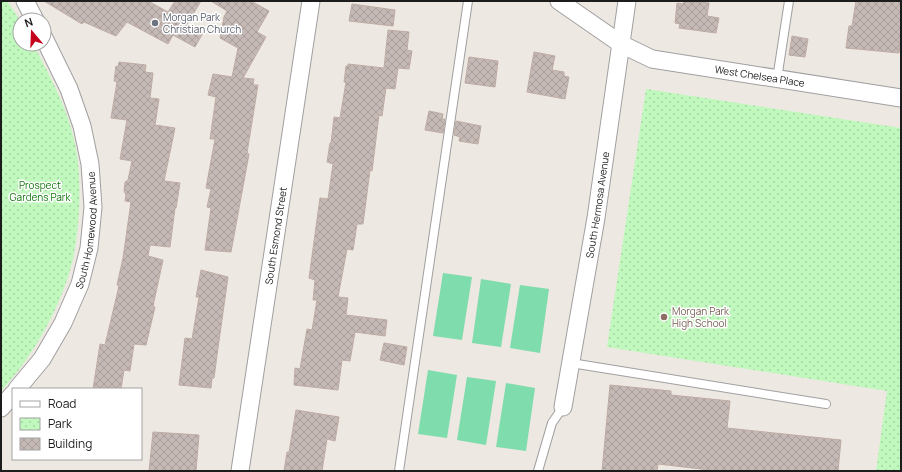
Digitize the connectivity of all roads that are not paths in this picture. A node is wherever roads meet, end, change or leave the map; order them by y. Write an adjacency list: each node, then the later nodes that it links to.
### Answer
1 (24, 1): 7 (street)
2 (311, 1): 18 (street, South Esmond Street)
3 (468, 1): 19 (lane)
4 (559, 1): 8 (street, West Chelsea Place)
5 (628, 1): 8 (street, South Hermosa Avenue)
6 (789, 1): 10 (lane)
7 (30, 12)
8 (621, 44): 10 (street, West Chelsea Place); 12 (street, South Hermosa Avenue)
9 (51, 52): 13 (street, South Homewood Avenue)
10 (777, 79): 11 (street, West Chelsea Place)
11 (901, 98)
12 (571, 363): 15 (lane); 16 (street, South Hermosa Avenue)
13 (18, 388)
14 (12, 395): 17 (street)
15 (826, 404)
16 (563, 407): 20 (lane)
17 (1, 408)
18 (240, 471)
19 (399, 471)
20 (538, 471)

